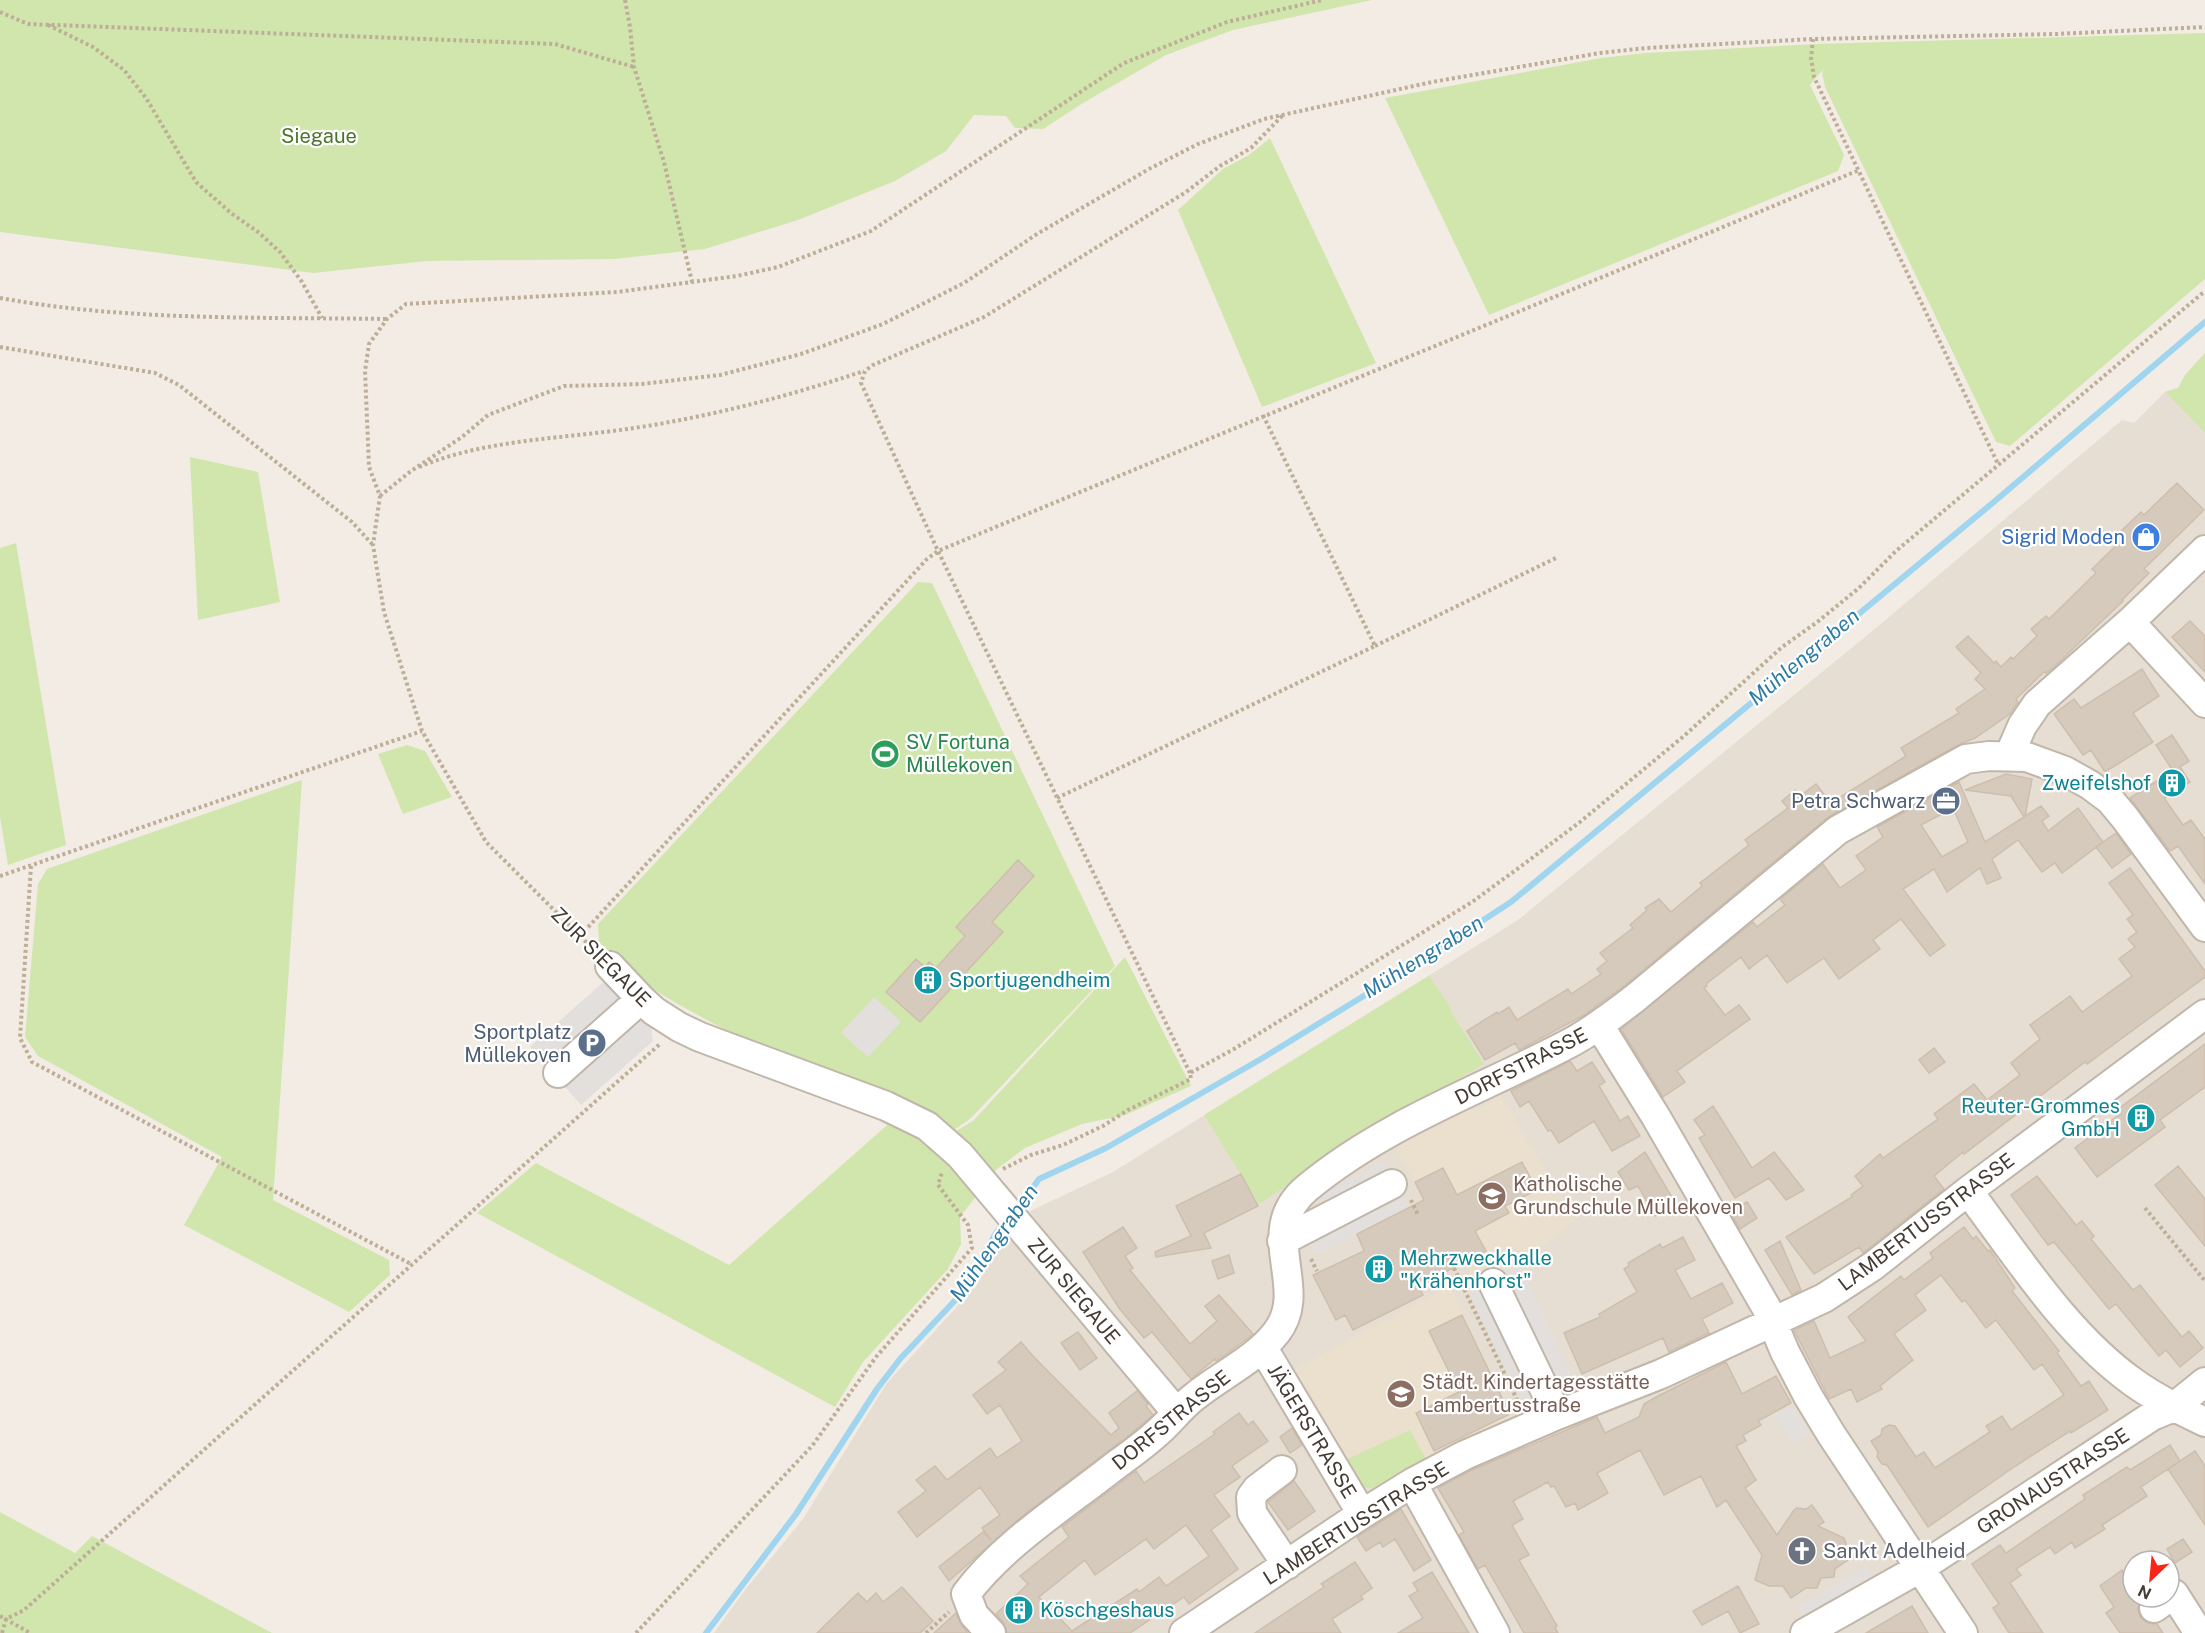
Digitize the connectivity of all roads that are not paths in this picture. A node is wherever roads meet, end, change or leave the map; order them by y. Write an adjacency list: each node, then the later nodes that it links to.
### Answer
1 (2205, 550): 2 (street)
2 (2130, 622): 3 (street); 4 (street)
3 (2205, 703)
4 (2009, 756): 5 (street, DORFSTRASSE); 9 (street, DORFSTRASSE)
5 (2205, 927)
6 (610, 966): 7 (street, ZUR SIEGAUE)
7 (641, 999): 10 (street); 19 (street, ZUR SIEGAUE)
8 (2205, 1014): 12 (street, LAMBERTUSSTRASSE)
9 (1599, 1025): 13 (street, DORFSTRASSE); 15 (street)
10 (558, 1073)
11 (1392, 1184): 13 (street)
12 (1968, 1191): 15 (street, LAMBERTUSSTRASSE); 18 (street)
13 (1282, 1241): 16 (street, DORFSTRASSE)
14 (1493, 1283): 20 (street)
15 (1771, 1322): 20 (street, LAMBERTUSSTRASSE); 26 (street)
16 (1263, 1348): 19 (street, DORFSTRASSE); 24 (street, JÄGERSTRASSE)
17 (2205, 1382): 18 (street, GRONAUSTRASSE)
18 (2174, 1407): 21 (street); 26 (street, GRONAUSTRASSE)
19 (1177, 1413): 28 (street, DORFSTRASSE)
20 (1557, 1415): 23 (street, LAMBERTUSSTRASSE)
21 (2205, 1422)
22 (1282, 1470): 25 (street)
23 (1412, 1483): 24 (street, LAMBERTUSSTRASSE); 30 (street)
24 (1362, 1514): 25 (street, LAMBERTUSSTRASSE)
25 (1287, 1565): 29 (street, LAMBERTUSSTRASSE)
26 (1920, 1568): 31 (street, GRONAUSTRASSE); 32 (street)
27 (2181, 1605): 33 (street)
28 (991, 1633)
29 (1184, 1633)
30 (1495, 1633)
31 (1805, 1633)
32 (1963, 1633)
33 (2199, 1633)

